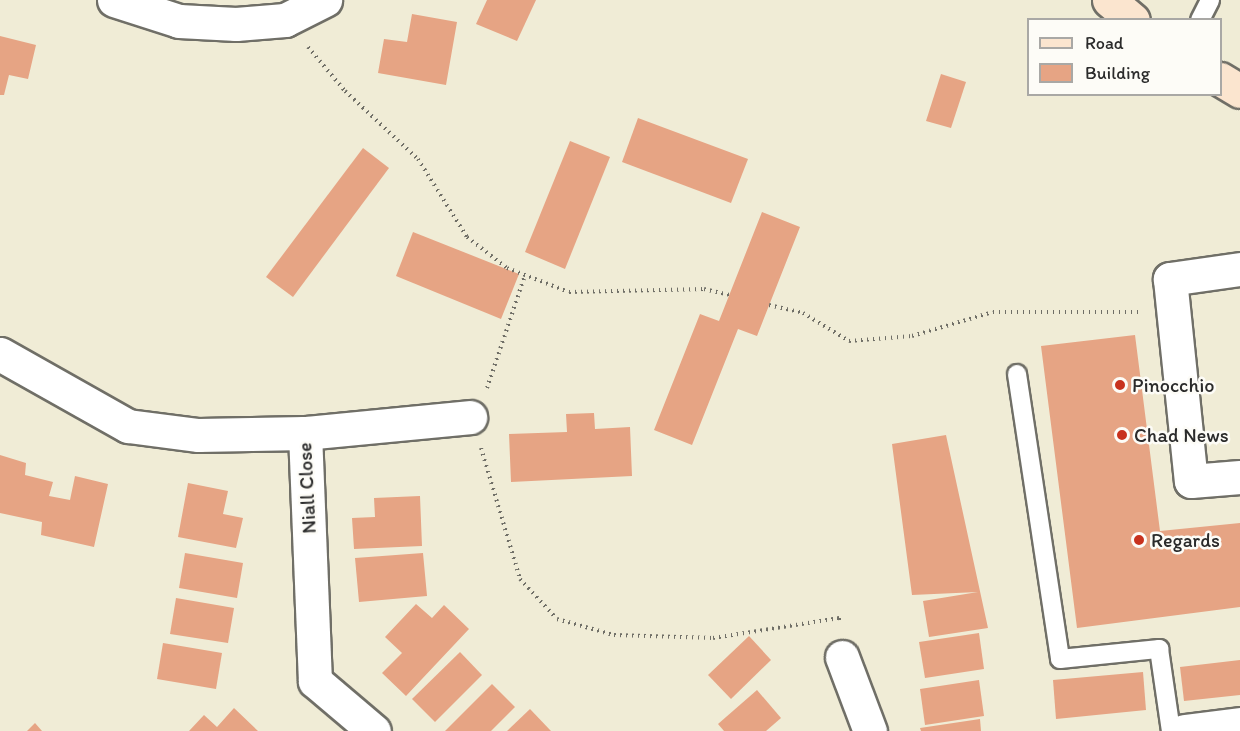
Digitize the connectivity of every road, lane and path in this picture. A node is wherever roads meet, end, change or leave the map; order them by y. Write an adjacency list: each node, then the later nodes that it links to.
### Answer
1 (114, 0): 7 (street)
2 (325, 0): 7 (street)
3 (1109, 0): 5 (main road)
4 (1210, 0): 6 (lane)
5 (1131, 18)
6 (1201, 18)
7 (285, 20): 11 (path)
8 (1222, 80): 9 (main road)
9 (1240, 91)
10 (1240, 269): 14 (street)
11 (525, 275): 12 (path); 17 (path)
12 (729, 296)
13 (769, 305): 14 (path)
14 (1174, 312): 19 (street)
15 (0, 354): 18 (street, Niall Close)
16 (1017, 374): 24 (lane)
17 (470, 417): 18 (street); 20 (path)
18 (305, 433): 22 (street, Niall Close)
19 (1240, 477)
20 (842, 657): 23 (street)
21 (1240, 724): 25 (street)
22 (374, 731)
23 (870, 731)
24 (1171, 731)
25 (1184, 731)

